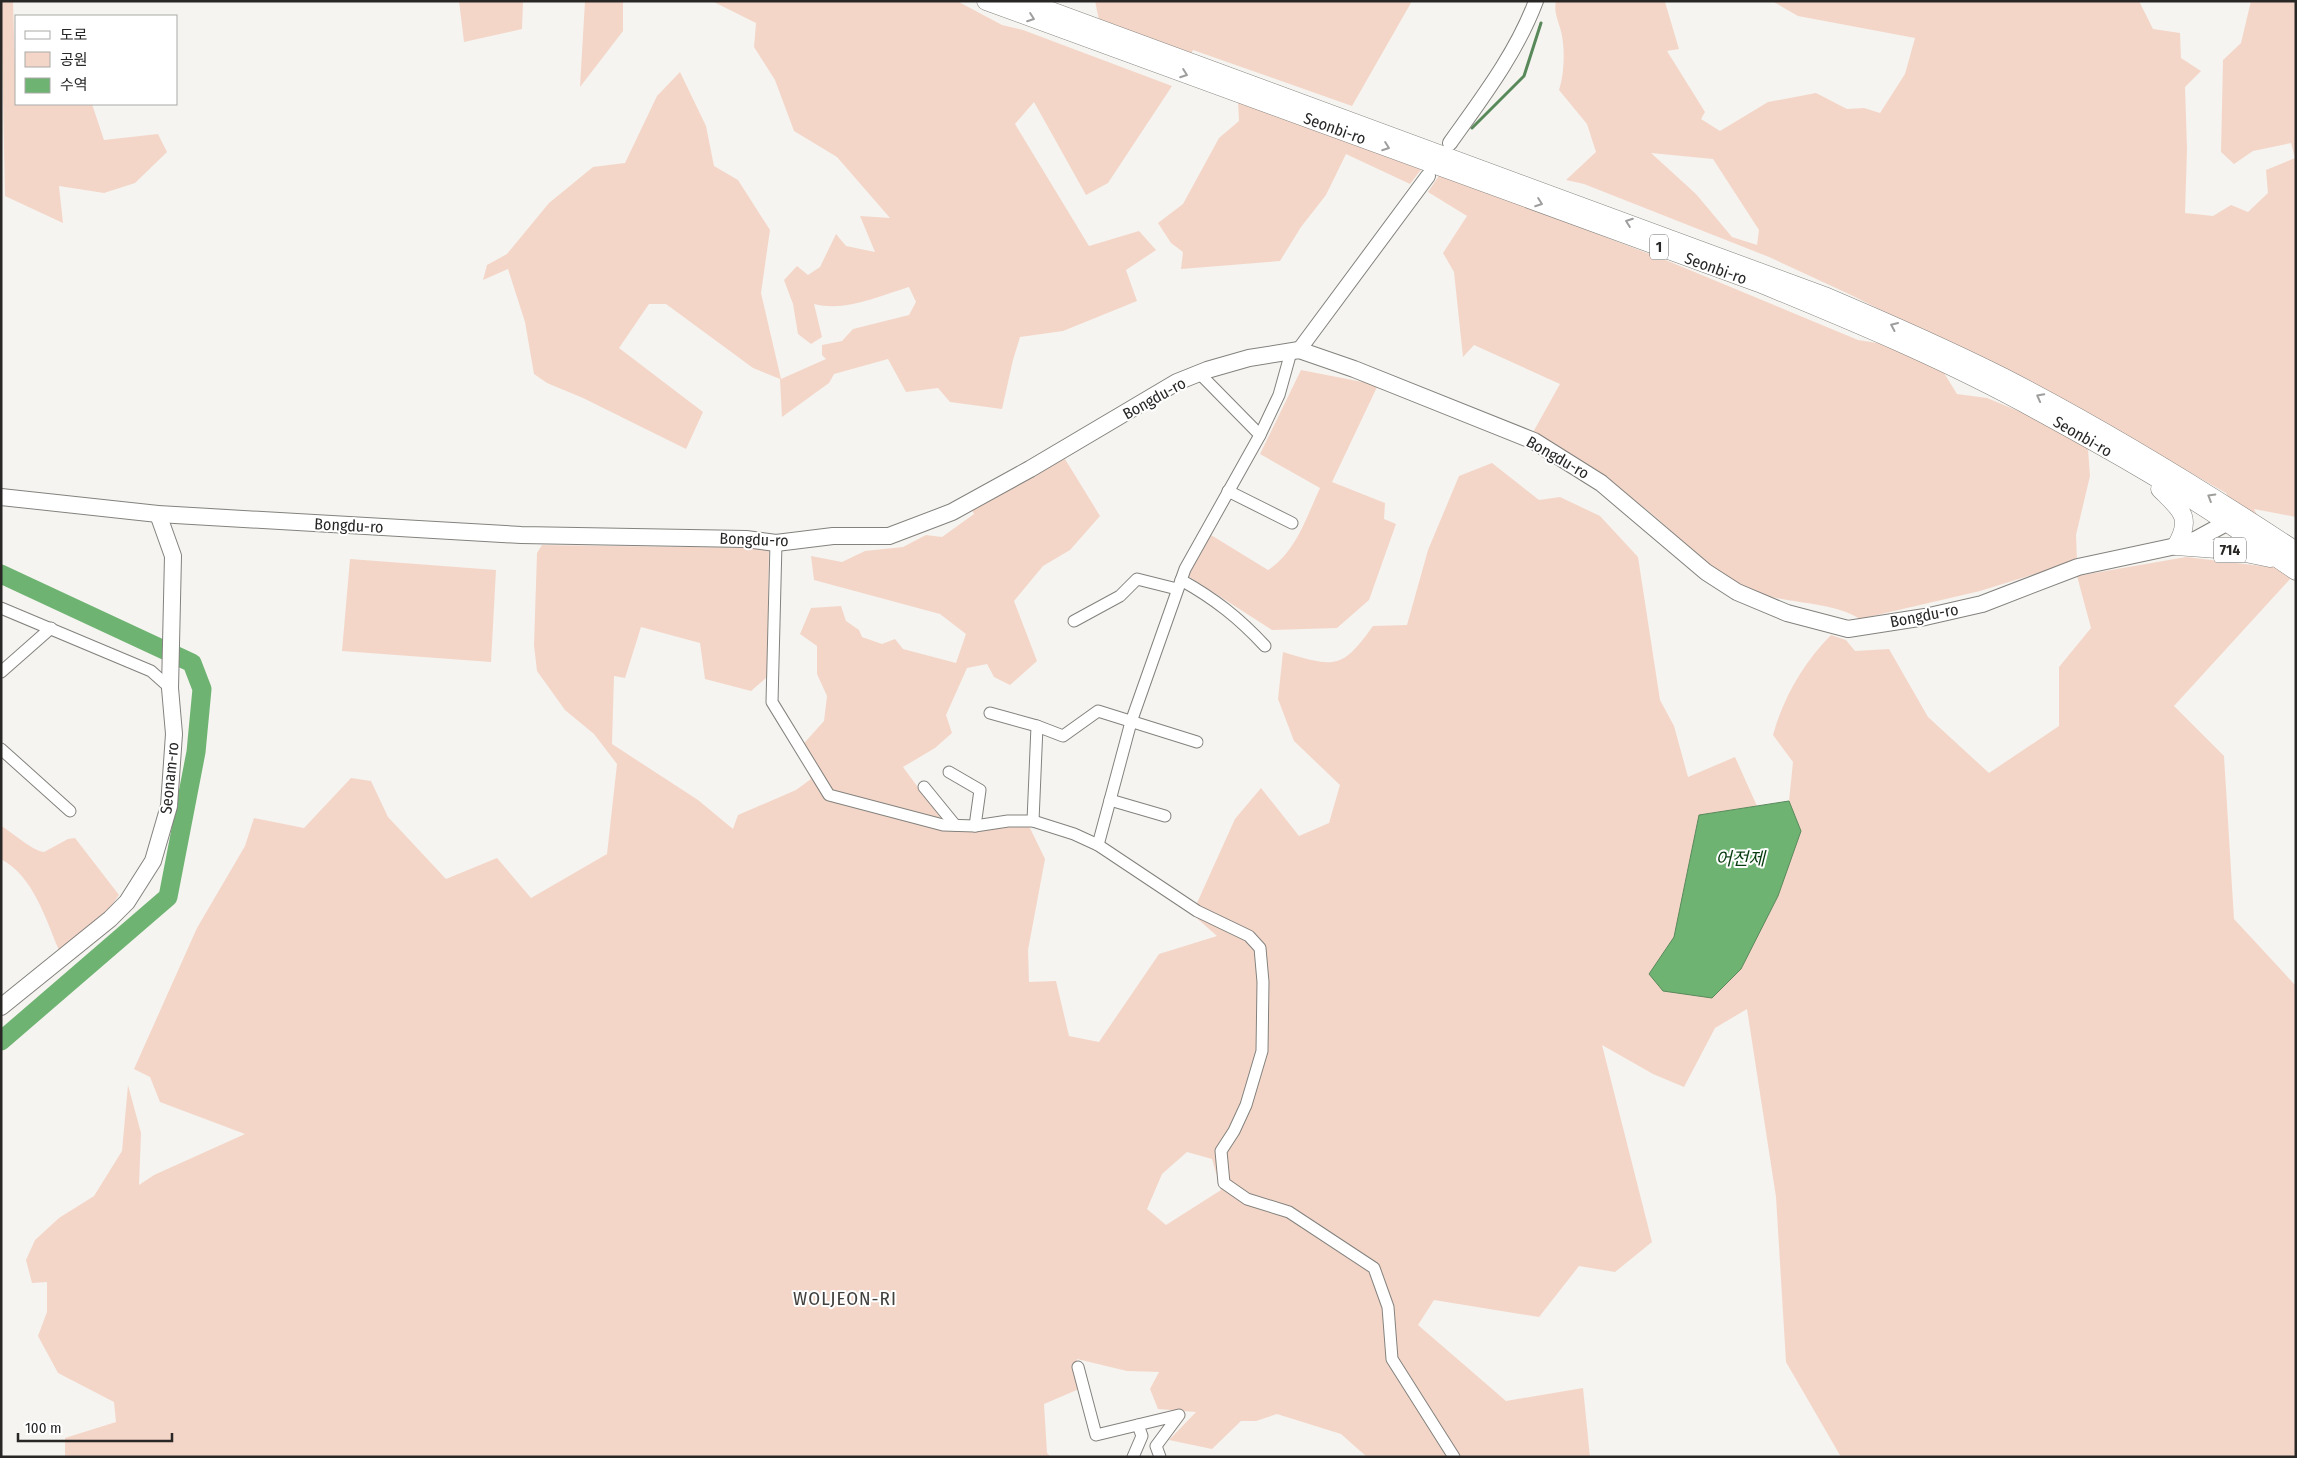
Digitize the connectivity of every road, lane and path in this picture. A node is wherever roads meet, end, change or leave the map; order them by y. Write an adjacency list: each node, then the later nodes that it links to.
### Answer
1 (986, 1): 9 (main road, Seonbi-ro / 1, one-way to 9)
2 (1024, 1): 13 (main road, Seonbi-ro / 1, one-way to 2)
3 (1536, 1): 4 (street)
4 (1450, 143)
5 (1428, 176): 6 (street)
6 (1295, 351): 7 (main road, Bongdu-ro); 8 (street); 16 (main road, Bongdu-ro)
7 (1200, 374): 8 (street); 15 (main road, Bongdu-ro)
8 (1260, 435): 10 (street)
9 (2135, 466): 13 (main road, Seonbi-ro / 1); 16 (main road)
10 (1228, 491): 14 (street); 18 (street)
11 (1, 497): 12 (main road, Bongdu-ro)
12 (158, 514): 15 (main road, Bongdu-ro); 24 (main road, Seonam-ro)
13 (2234, 519): 16 (main road, Bongdu-ro); 17 (main road, Seonbi-ro / 1)
14 (1292, 523)
15 (776, 543): 36 (street)
16 (2176, 546): 17 (main road, 714)
17 (2291, 555)
18 (1179, 585): 20 (street); 22 (street); 26 (street)
19 (1, 608): 21 (street)
20 (1074, 621)
21 (51, 628): 23 (street); 24 (street)
22 (1265, 646)
23 (1, 672)
24 (171, 683): 39 (main road, Seonam-ro)
25 (990, 713): 27 (street)
26 (1131, 722): 27 (street); 28 (street); 32 (street)
27 (1037, 726): 35 (street)
28 (1197, 742)
29 (1, 749): 33 (street)
30 (950, 772): 37 (street)
31 (924, 787): 36 (street)
32 (1110, 800): 34 (street); 38 (street)
33 (70, 811)
34 (1165, 816)
35 (1032, 821): 37 (street); 38 (street)
36 (955, 825): 37 (street)
37 (975, 826)
38 (1098, 845): 44 (street)
39 (1, 1007)
40 (1078, 1367): 41 (street)
41 (1138, 1425): 42 (street); 43 (street)
42 (1132, 1457)
43 (1160, 1457)
44 (1454, 1457)

